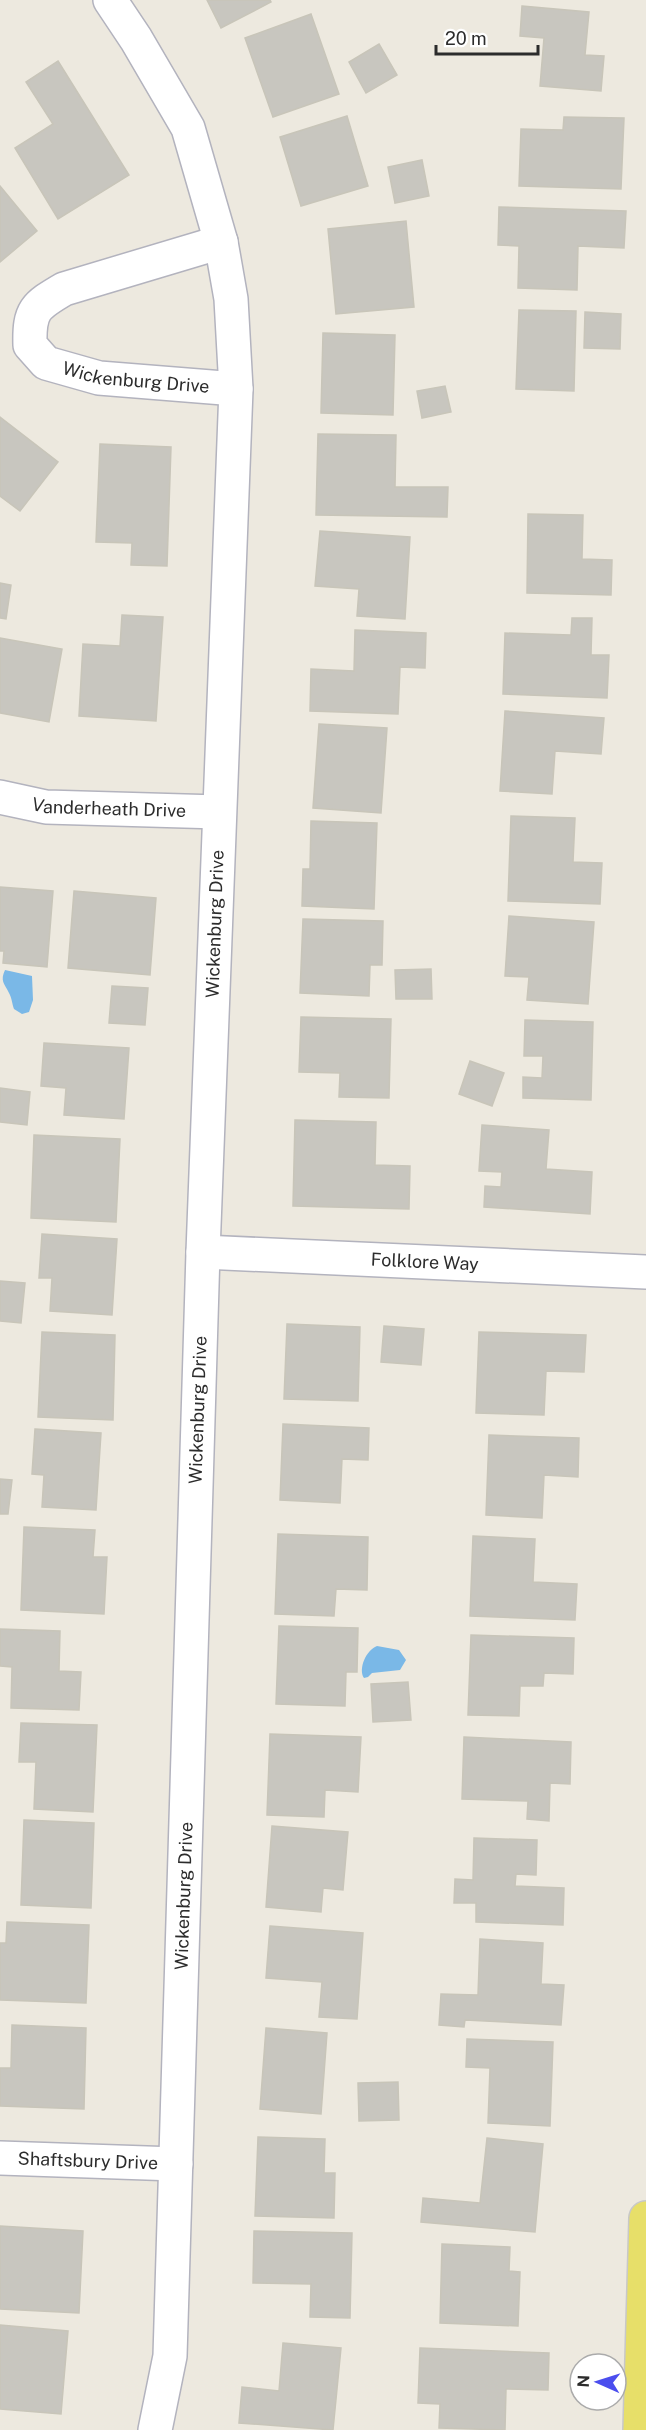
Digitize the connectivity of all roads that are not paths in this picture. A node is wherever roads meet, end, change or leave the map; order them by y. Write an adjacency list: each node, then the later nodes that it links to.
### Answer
1 (110, 0): 2 (street, Wickenburg Drive)
2 (221, 242): 3 (street, Wickenburg Drive); 3 (street, Wickenburg Drive)
3 (236, 389): 5 (street, Wickenburg Drive)
4 (0, 797): 5 (street, Vanderheath Drive)
5 (219, 812): 6 (street, Wickenburg Drive)
6 (202, 1252): 7 (street, Folklore Way); 9 (street, Wickenburg Drive)
7 (646, 1272)
8 (0, 2158): 9 (street, Shaftsbury Drive)
9 (176, 2164): 11 (street, Wickenburg Drive)
10 (646, 2218): 12 (main road)
11 (155, 2430)
12 (640, 2430)

